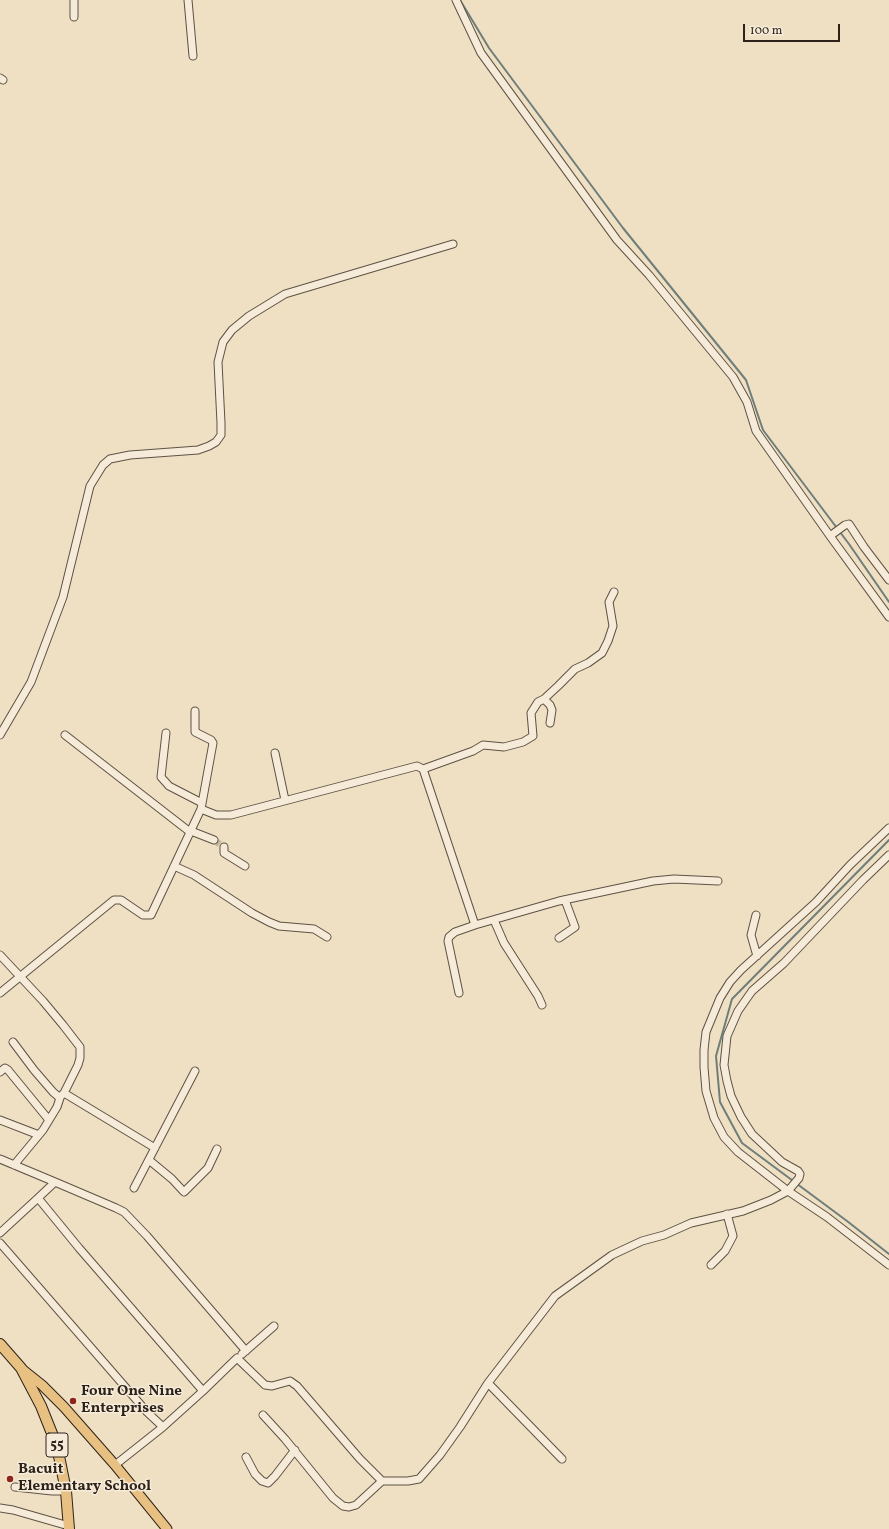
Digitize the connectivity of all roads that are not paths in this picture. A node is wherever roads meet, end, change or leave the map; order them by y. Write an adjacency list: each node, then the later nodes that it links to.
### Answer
1 (74, 0): 4 (street)
2 (188, 0): 5 (street)
3 (456, 0): 7 (street)
4 (74, 17)
5 (193, 56)
6 (453, 244): 15 (street)
7 (832, 534): 8 (street); 10 (street)
8 (889, 580)
9 (614, 592): 11 (street)
10 (889, 617)
11 (544, 699): 13 (street); 18 (street)
12 (195, 711): 20 (street)
13 (550, 723)
14 (166, 733): 20 (street)
15 (0, 735)
16 (65, 735): 22 (street)
17 (275, 753): 19 (street)
18 (423, 769): 19 (street); 32 (street)
19 (285, 800): 20 (street)
20 (201, 806): 22 (street)
21 (889, 828): 36 (street)
22 (190, 832): 23 (street); 26 (street)
23 (214, 840)
24 (224, 847): 27 (street)
25 (889, 855): 55 (street)
26 (174, 866): 33 (street); 37 (street)
27 (246, 866)
28 (718, 881): 29 (street)
29 (565, 900): 31 (street); 34 (street)
30 (756, 914): 36 (street)
31 (494, 920): 32 (street); 40 (street)
32 (475, 925): 39 (street)
33 (327, 937)
34 (559, 938)
35 (0, 955): 37 (street)
36 (757, 956): 55 (street)
37 (20, 976): 38 (street); 44 (street)
38 (0, 993)
39 (459, 993)
40 (542, 1005)
41 (12, 1042): 44 (street)
42 (195, 1071): 48 (street)
43 (0, 1072): 46 (street)
44 (62, 1096): 46 (street); 48 (street)
45 (0, 1120): 47 (street)
46 (49, 1120): 47 (street)
47 (38, 1135): 52 (street)
48 (155, 1148): 51 (street)
49 (217, 1148): 51 (street)
50 (0, 1159): 52 (street)
51 (148, 1160): 54 (street)
52 (14, 1165): 53 (street)
53 (55, 1182): 56 (street); 64 (street)
54 (134, 1188)
55 (789, 1190): 57 (street); 61 (street)
56 (38, 1198): 58 (street); 68 (street)
57 (727, 1214): 60 (street); 67 (street)
58 (0, 1233)
59 (0, 1244): 70 (street)
60 (711, 1264)
61 (889, 1265)
62 (274, 1326): 64 (street)
63 (0, 1344): 66 (highway, 55)
64 (246, 1351): 65 (street)
65 (237, 1358): 68 (street); 75 (street)
66 (21, 1368): 74 (main road); 77 (highway, 55)
67 (488, 1383): 73 (street); 75 (street)
68 (203, 1391): 70 (street)
69 (263, 1415): 71 (street)
70 (162, 1427): 74 (street)
71 (295, 1450): 72 (street); 75 (street)
72 (246, 1458)
73 (562, 1458)
74 (115, 1465): 80 (main road)
75 (382, 1481)
76 (15, 1488): 77 (street)
77 (66, 1491): 79 (highway, 55)
78 (0, 1508): 79 (street)
79 (69, 1528)
80 (168, 1529)

